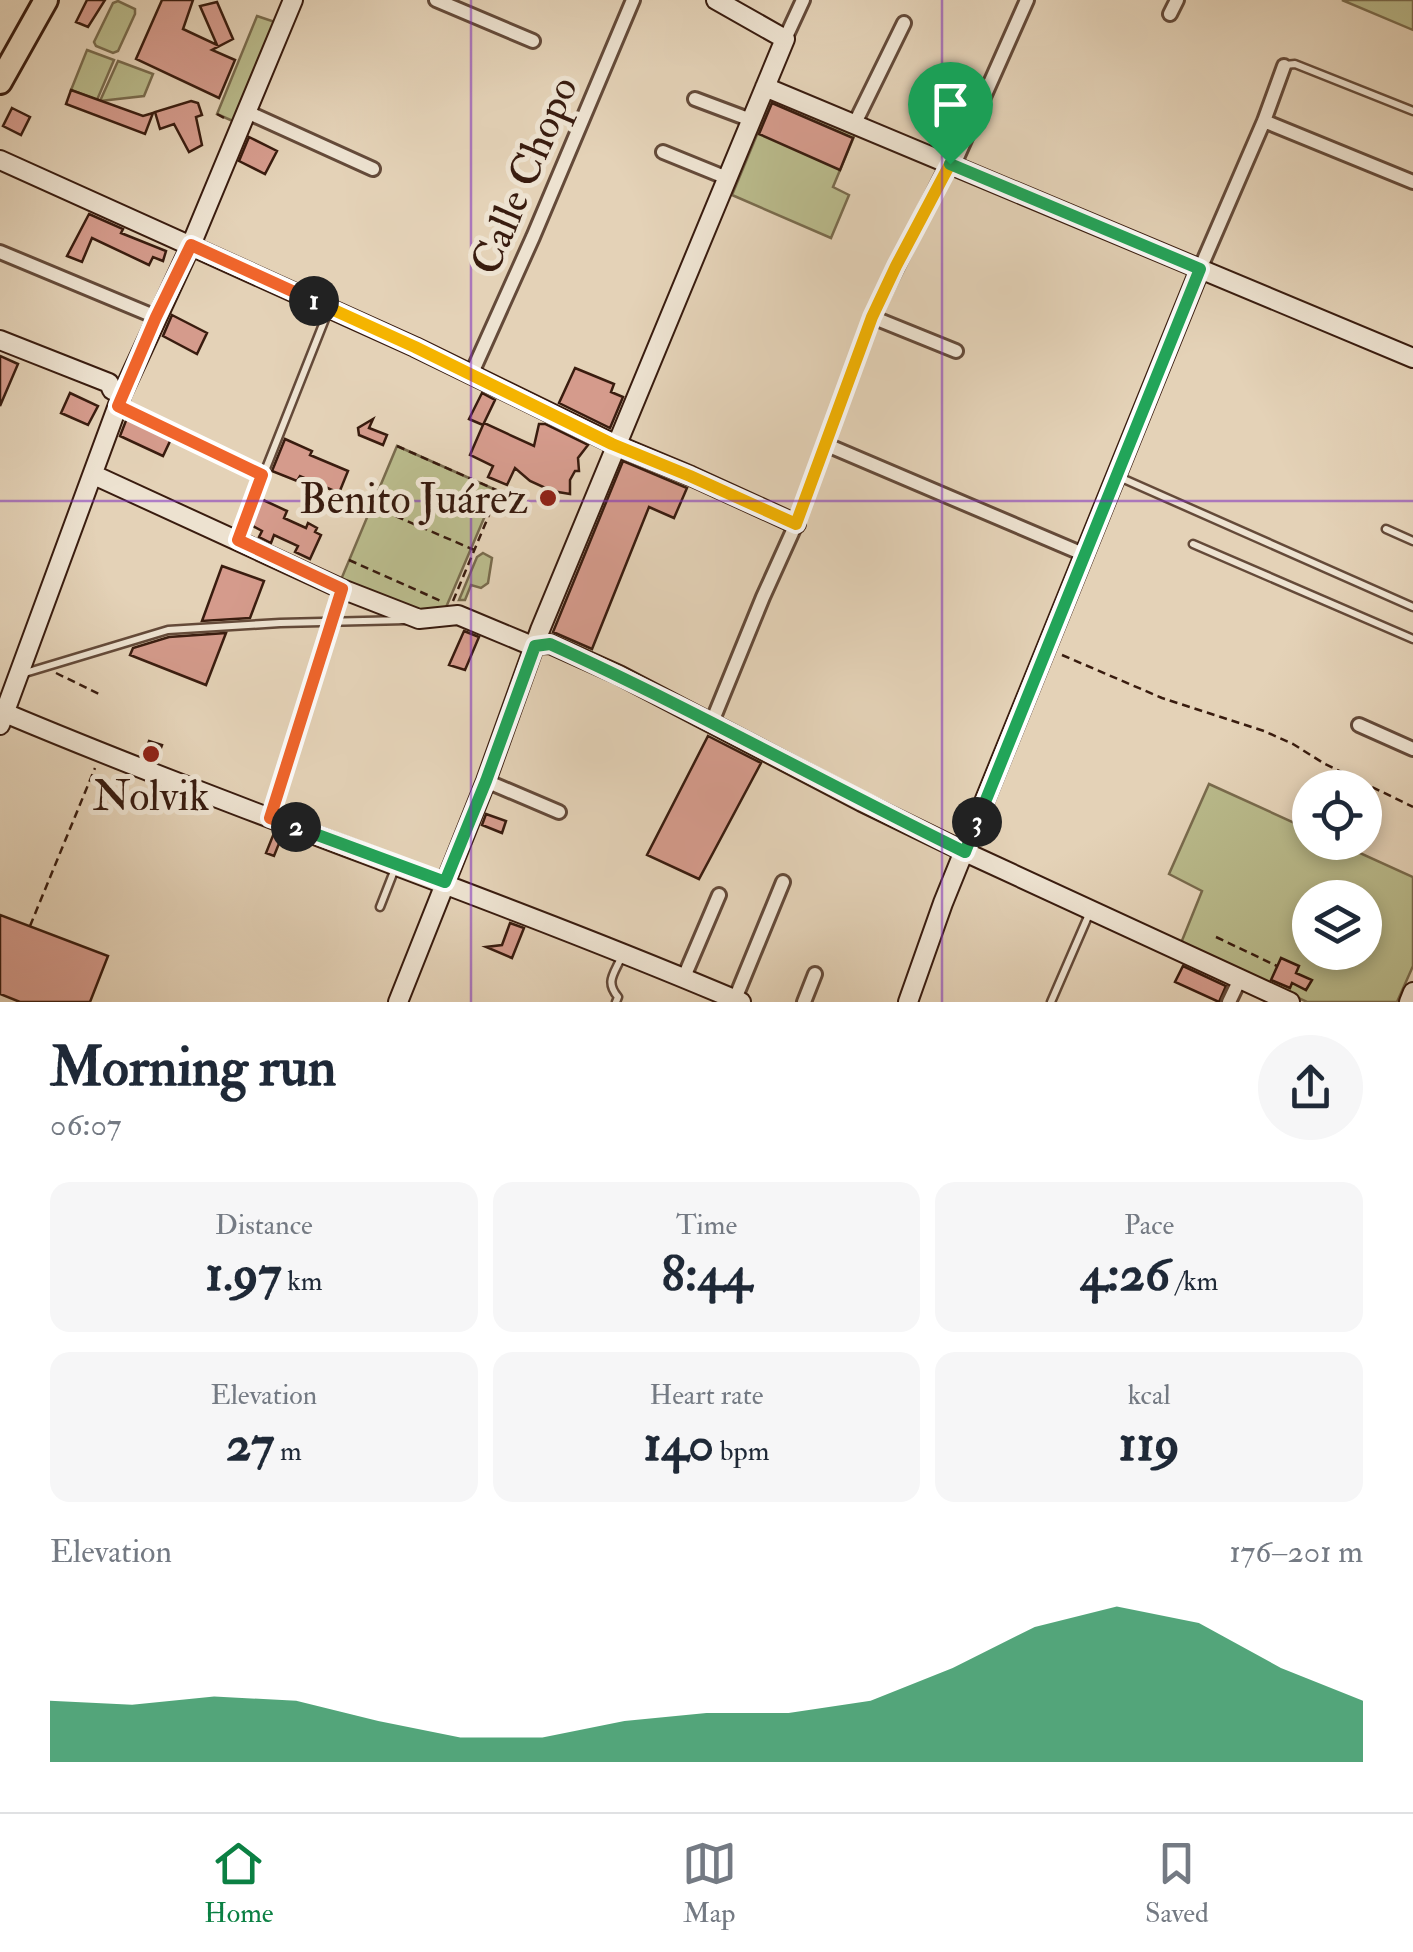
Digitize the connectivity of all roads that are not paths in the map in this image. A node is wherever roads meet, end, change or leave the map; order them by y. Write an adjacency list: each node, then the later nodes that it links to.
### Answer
1 (46, 0): 14 (highway)
2 (294, 0): 18 (street)
3 (436, 0): 12 (street)
4 (633, 0): 38 (street, Calle Chopo)
5 (716, 0): 11 (street)
6 (804, 0): 11 (street)
7 (1027, 0): 24 (street)
8 (1177, 0): 9 (street)
9 (1170, 14)
10 (904, 23): 21 (street)
11 (786, 39): 15 (street)
12 (533, 41)
13 (1284, 66): 17 (lane); 20 (street)
14 (0, 82)
15 (765, 88): 19 (street); 21 (street)
16 (695, 99): 19 (street)
17 (1413, 111)
18 (246, 112): 25 (street); 28 (street)
19 (751, 120): 26 (street)
20 (1264, 120): 27 (street); 30 (street)
21 (854, 125): 24 (street)
22 (663, 152): 26 (street)
23 (0, 160): 28 (street)
24 (950, 164): 30 (street); 33 (street)
25 (373, 169)
26 (727, 178): 40 (street)
27 (1413, 182)
28 (191, 245): 31 (street); 32 (street)
29 (0, 252): 32 (street)
30 (1200, 269): 37 (street); 44 (street)
31 (329, 308): 38 (street); 43 (lane)
32 (156, 317): 39 (street)
33 (872, 317): 36 (street); 41 (street)
34 (0, 340): 39 (street)
35 (0, 350): 39 (street)
36 (956, 351)
37 (1413, 358)
38 (470, 375): 40 (street)
39 (117, 397): 42 (street); 43 (lane)
40 (615, 444): 45 (street); 56 (street)
41 (827, 445): 45 (street); 50 (street)
42 (94, 475): 47 (street); 57 (street)
43 (262, 475): 47 (lane)
44 (1116, 475): 50 (street); 52 (lane)
45 (796, 524): 60 (street)
46 (1386, 530): 48 (lane)
47 (238, 540): 51 (street)
48 (1413, 541)
49 (1193, 544): 55 (lane)
50 (1084, 554): 66 (street)
51 (342, 589): 53 (street); 54 (lane)
52 (1413, 606)
53 (418, 620): 54 (lane); 56 (street)
54 (333, 623): 57 (lane); 65 (lane)
55 (1413, 639)
56 (535, 646): 60 (street); 63 (street)
57 (19, 675): 58 (lane); 59 (street)
58 (0, 680)
59 (2, 719): 65 (street)
60 (712, 722): 66 (street)
61 (1359, 725): 62 (street)
62 (1413, 749)
63 (486, 781): 64 (street); 68 (street)
64 (559, 812)
65 (270, 818): 67 (street)
66 (965, 852): 72 (street); 82 (street)
67 (396, 865): 68 (street); 71 (lane)
68 (445, 882): 73 (street); 80 (street)
69 (783, 882): 79 (street)
70 (719, 895): 75 (street)
71 (380, 907)
72 (1090, 910): 76 (street); 83 (lane)
73 (623, 952): 75 (street); 78 (lane)
74 (815, 974): 81 (street)
75 (684, 978): 79 (street)
76 (1240, 979): 84 (street); 85 (street)
77 (1413, 992): 86 (street)
78 (619, 1000)
79 (738, 1001)
80 (398, 1002)
81 (804, 1002)
82 (908, 1002)
83 (1051, 1002)
84 (1229, 1002)
85 (1290, 1002)
86 (1408, 1002)

